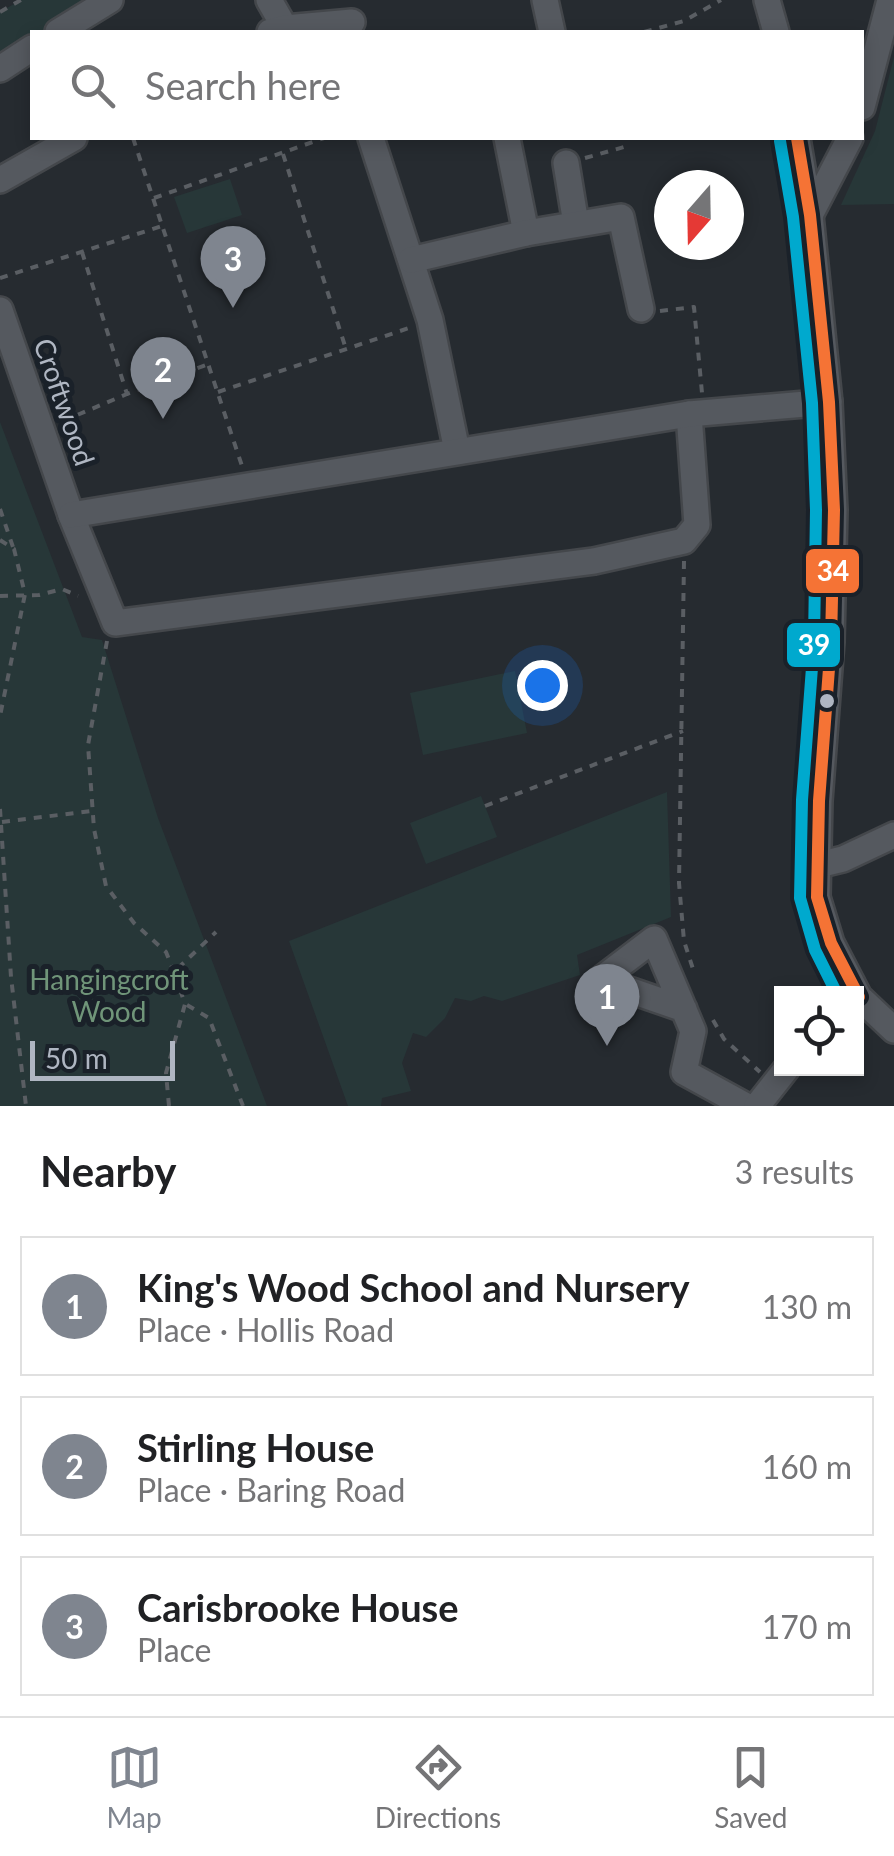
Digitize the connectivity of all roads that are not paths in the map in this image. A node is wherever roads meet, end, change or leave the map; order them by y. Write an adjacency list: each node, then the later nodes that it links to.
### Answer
1 (110, 0): 9 (street)
2 (269, 0): 10 (street)
3 (545, 0): 11 (street)
4 (767, 0): 8 (street)
5 (788, 0): 8 (street)
6 (890, 0): 14 (street)
7 (352, 18): 10 (street)
8 (775, 29)
9 (61, 30)
10 (278, 30)
11 (552, 30)
12 (30, 49): 13 (street)
13 (0, 69)
14 (864, 99)
15 (70, 140): 21 (street)
16 (372, 140): 25 (street)
17 (507, 140): 24 (street)
18 (796, 140): 22 (street)
19 (849, 140): 22 (street)
20 (566, 163): 23 (street)
21 (0, 180)
22 (810, 215): 28 (street)
23 (576, 224): 24 (street); 26 (street)
24 (526, 233): 25 (street)
25 (411, 260): 30 (street)
26 (641, 309)
27 (0, 310): 31 (street, Croftwood)
28 (829, 402): 29 (street); 33 (street)
29 (697, 414): 30 (street); 31 (street, Croftwood)
30 (457, 450): 31 (street)
31 (71, 514)
32 (894, 835): 33 (street)
33 (818, 864): 34 (street)
34 (852, 986)
35 (864, 1003): 37 (street)
36 (696, 1010): 39 (street)
37 (894, 1030)
38 (779, 1076): 41 (street)
39 (703, 1097): 40 (street)
40 (746, 1106)
41 (757, 1106)

